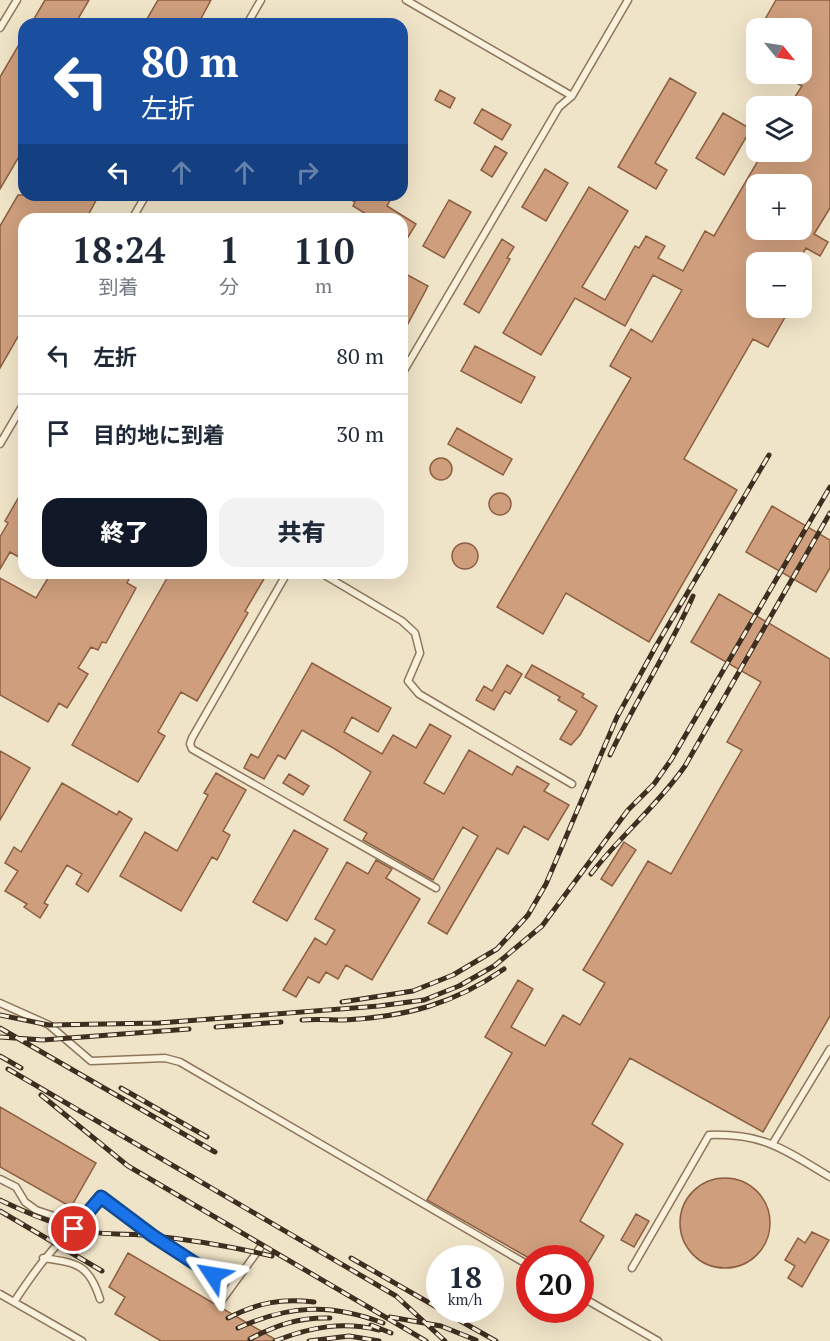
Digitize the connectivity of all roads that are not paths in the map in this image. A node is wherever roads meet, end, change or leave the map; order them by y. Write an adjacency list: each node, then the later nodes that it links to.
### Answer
1 (16, 0): 6 (lane)
2 (261, 0): 5 (lane)
3 (406, 0): 7 (lane)
4 (628, 0): 7 (lane)
5 (250, 18)
6 (0, 28)
7 (572, 96): 8 (lane)
8 (408, 364)
9 (18, 413): 10 (lane)
10 (0, 444)
11 (284, 579): 14 (lane)
12 (331, 579): 13 (lane)
13 (572, 784)
14 (436, 888)
15 (0, 1003): 23 (lane)
16 (830, 1049): 17 (lane)
17 (773, 1143): 18 (lane); 24 (lane)
18 (830, 1177)
19 (0, 1179): 20 (lane)
20 (81, 1222): 22 (lane); 25 (lane)
21 (260, 1248): 25 (lane)
22 (43, 1258): 27 (lane); 29 (lane)
23 (516, 1258)
24 (632, 1268)
25 (235, 1282): 28 (lane)
26 (0, 1294): 29 (lane)
27 (100, 1299)
28 (222, 1300)
29 (14, 1302): 31 (lane)
30 (594, 1304): 32 (lane)
31 (82, 1341)
32 (658, 1341)

